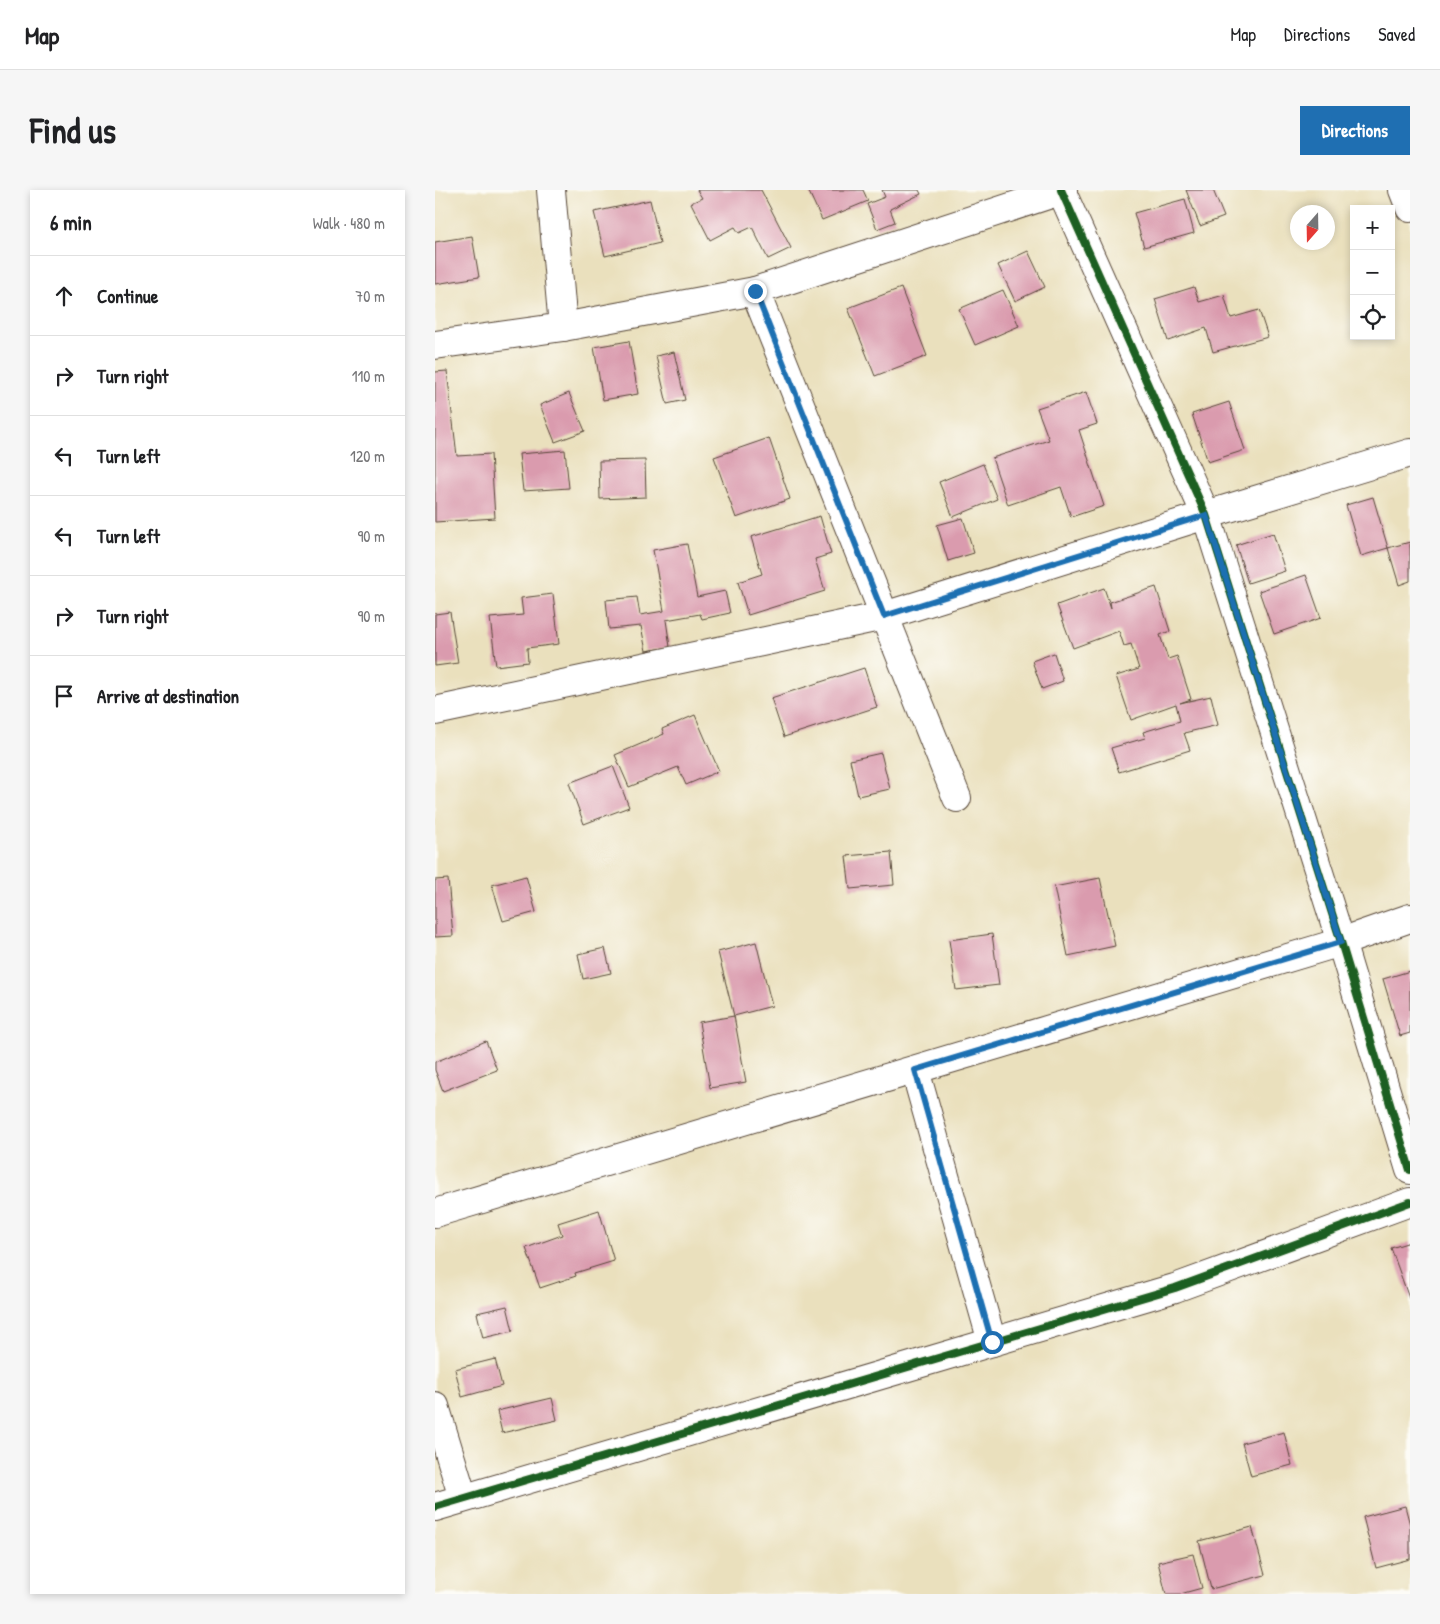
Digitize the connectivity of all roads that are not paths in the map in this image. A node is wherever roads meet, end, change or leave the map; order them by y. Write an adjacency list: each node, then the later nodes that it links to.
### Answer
1 (551, 190): 6 (street)
2 (1062, 190): 5 (street); 9 (street)
3 (1403, 190): 4 (street)
4 (1410, 208)
5 (755, 291): 6 (street); 10 (street)
6 (563, 327): 7 (street)
7 (435, 345)
8 (1410, 453): 9 (street)
9 (1206, 515): 10 (street); 14 (street)
10 (884, 616): 11 (street); 12 (street)
11 (435, 711)
12 (957, 798)
13 (1410, 918): 14 (street)
14 (1341, 942): 15 (street); 16 (street)
15 (915, 1070): 18 (street); 19 (street)
16 (1410, 1170)
17 (1410, 1202): 19 (street)
18 (435, 1213)
19 (992, 1342): 21 (street)
20 (435, 1406): 21 (street)
21 (463, 1498): 22 (street)
22 (435, 1507)

